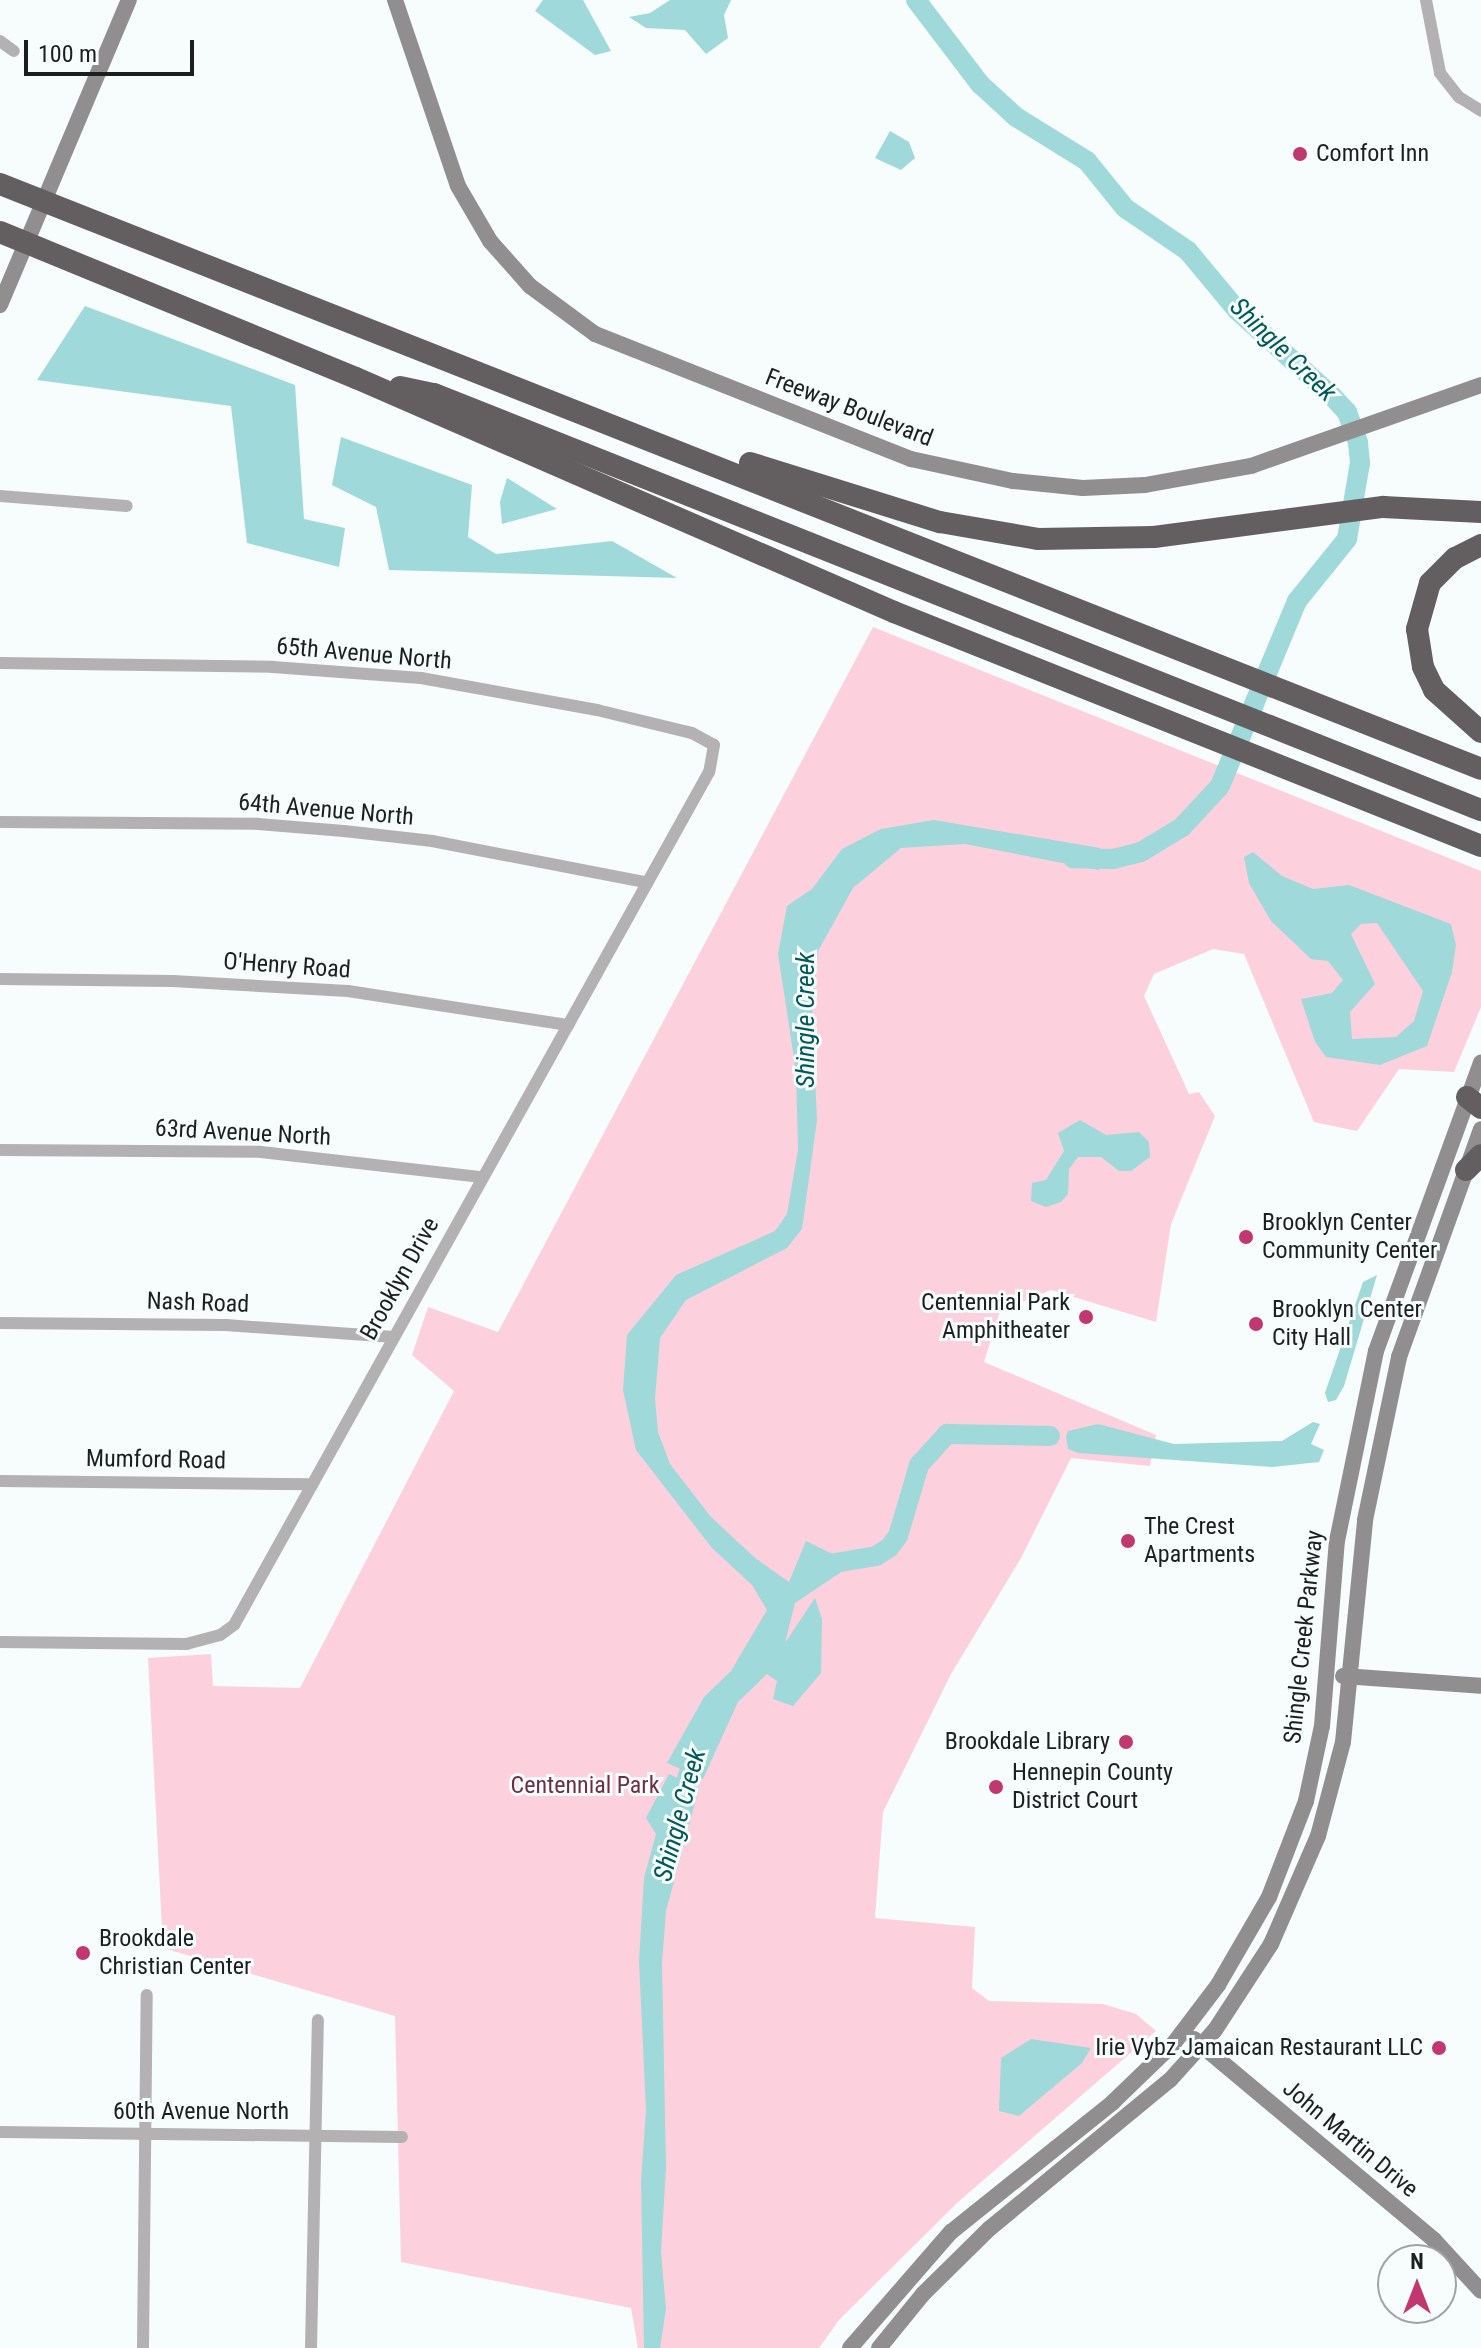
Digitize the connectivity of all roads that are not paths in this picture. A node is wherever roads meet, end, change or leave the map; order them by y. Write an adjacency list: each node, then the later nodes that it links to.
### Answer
1 (129, 0): 9 (street)
2 (395, 0): 11 (street, Freeway Boulevard)
3 (1426, 0): 6 (street)
4 (0, 41): 5 (street)
5 (14, 51)
6 (1481, 111)
7 (0, 184): 12 (highway)
8 (0, 232): 10 (highway)
9 (0, 305)
10 (356, 378): 21 (highway); 23 (highway)
11 (1481, 385)
12 (522, 386): 15 (highway); 20 (highway)
13 (0, 496): 14 (street)
14 (127, 506)
15 (1481, 512)
16 (1481, 545): 18 (highway)
17 (0, 663): 19 (street, 65th Avenue North)
18 (1481, 732)
19 (714, 745): 24 (street, Brooklyn Drive)
20 (1481, 769)
21 (1481, 810)
22 (0, 822): 24 (street, 64th Avenue North)
23 (1481, 846)
24 (645, 882): 26 (street, Brooklyn Drive)
25 (0, 979): 26 (street, O'Henry Road)
26 (568, 1025): 32 (street, Brooklyn Drive)
27 (1481, 1063): 28 (street, Shingle Creek Parkway)
28 (1476, 1101): 38 (street, Shingle Creek Parkway)
29 (1481, 1129): 31 (street, Shingle Creek Parkway)
30 (0, 1150): 32 (street, 63rd Avenue North)
31 (1473, 1163): 39 (street, Shingle Creek Parkway)
32 (482, 1177): 34 (street, Brooklyn Drive)
33 (0, 1323): 34 (street, Nash Road)
34 (394, 1337): 36 (street, Brooklyn Drive)
35 (0, 1481): 36 (street, Mumford Road)
36 (312, 1484): 37 (street, Brooklyn Drive)
37 (0, 1642)
38 (1327, 1675): 39 (street); 43 (street, Shingle Creek Parkway)
39 (1351, 1676): 40 (street); 44 (street, Shingle Creek Parkway)
40 (1481, 1686)
41 (147, 1995): 47 (street)
42 (318, 2020): 46 (street)
43 (1185, 2029): 44 (street, John Martin Drive); 52 (street, Shingle Creek Parkway)
44 (1200, 2045): 49 (street, John Martin Drive); 53 (street, Shingle Creek Parkway)
45 (0, 2132): 47 (street, 60th Avenue North)
46 (313, 2134): 47 (street, 60th Avenue North); 48 (street, 60th Avenue North); 51 (street)
47 (147, 2136): 50 (street)
48 (402, 2137)
49 (1481, 2291)
50 (143, 2348)
51 (311, 2348)
52 (850, 2348)
53 (879, 2348)

